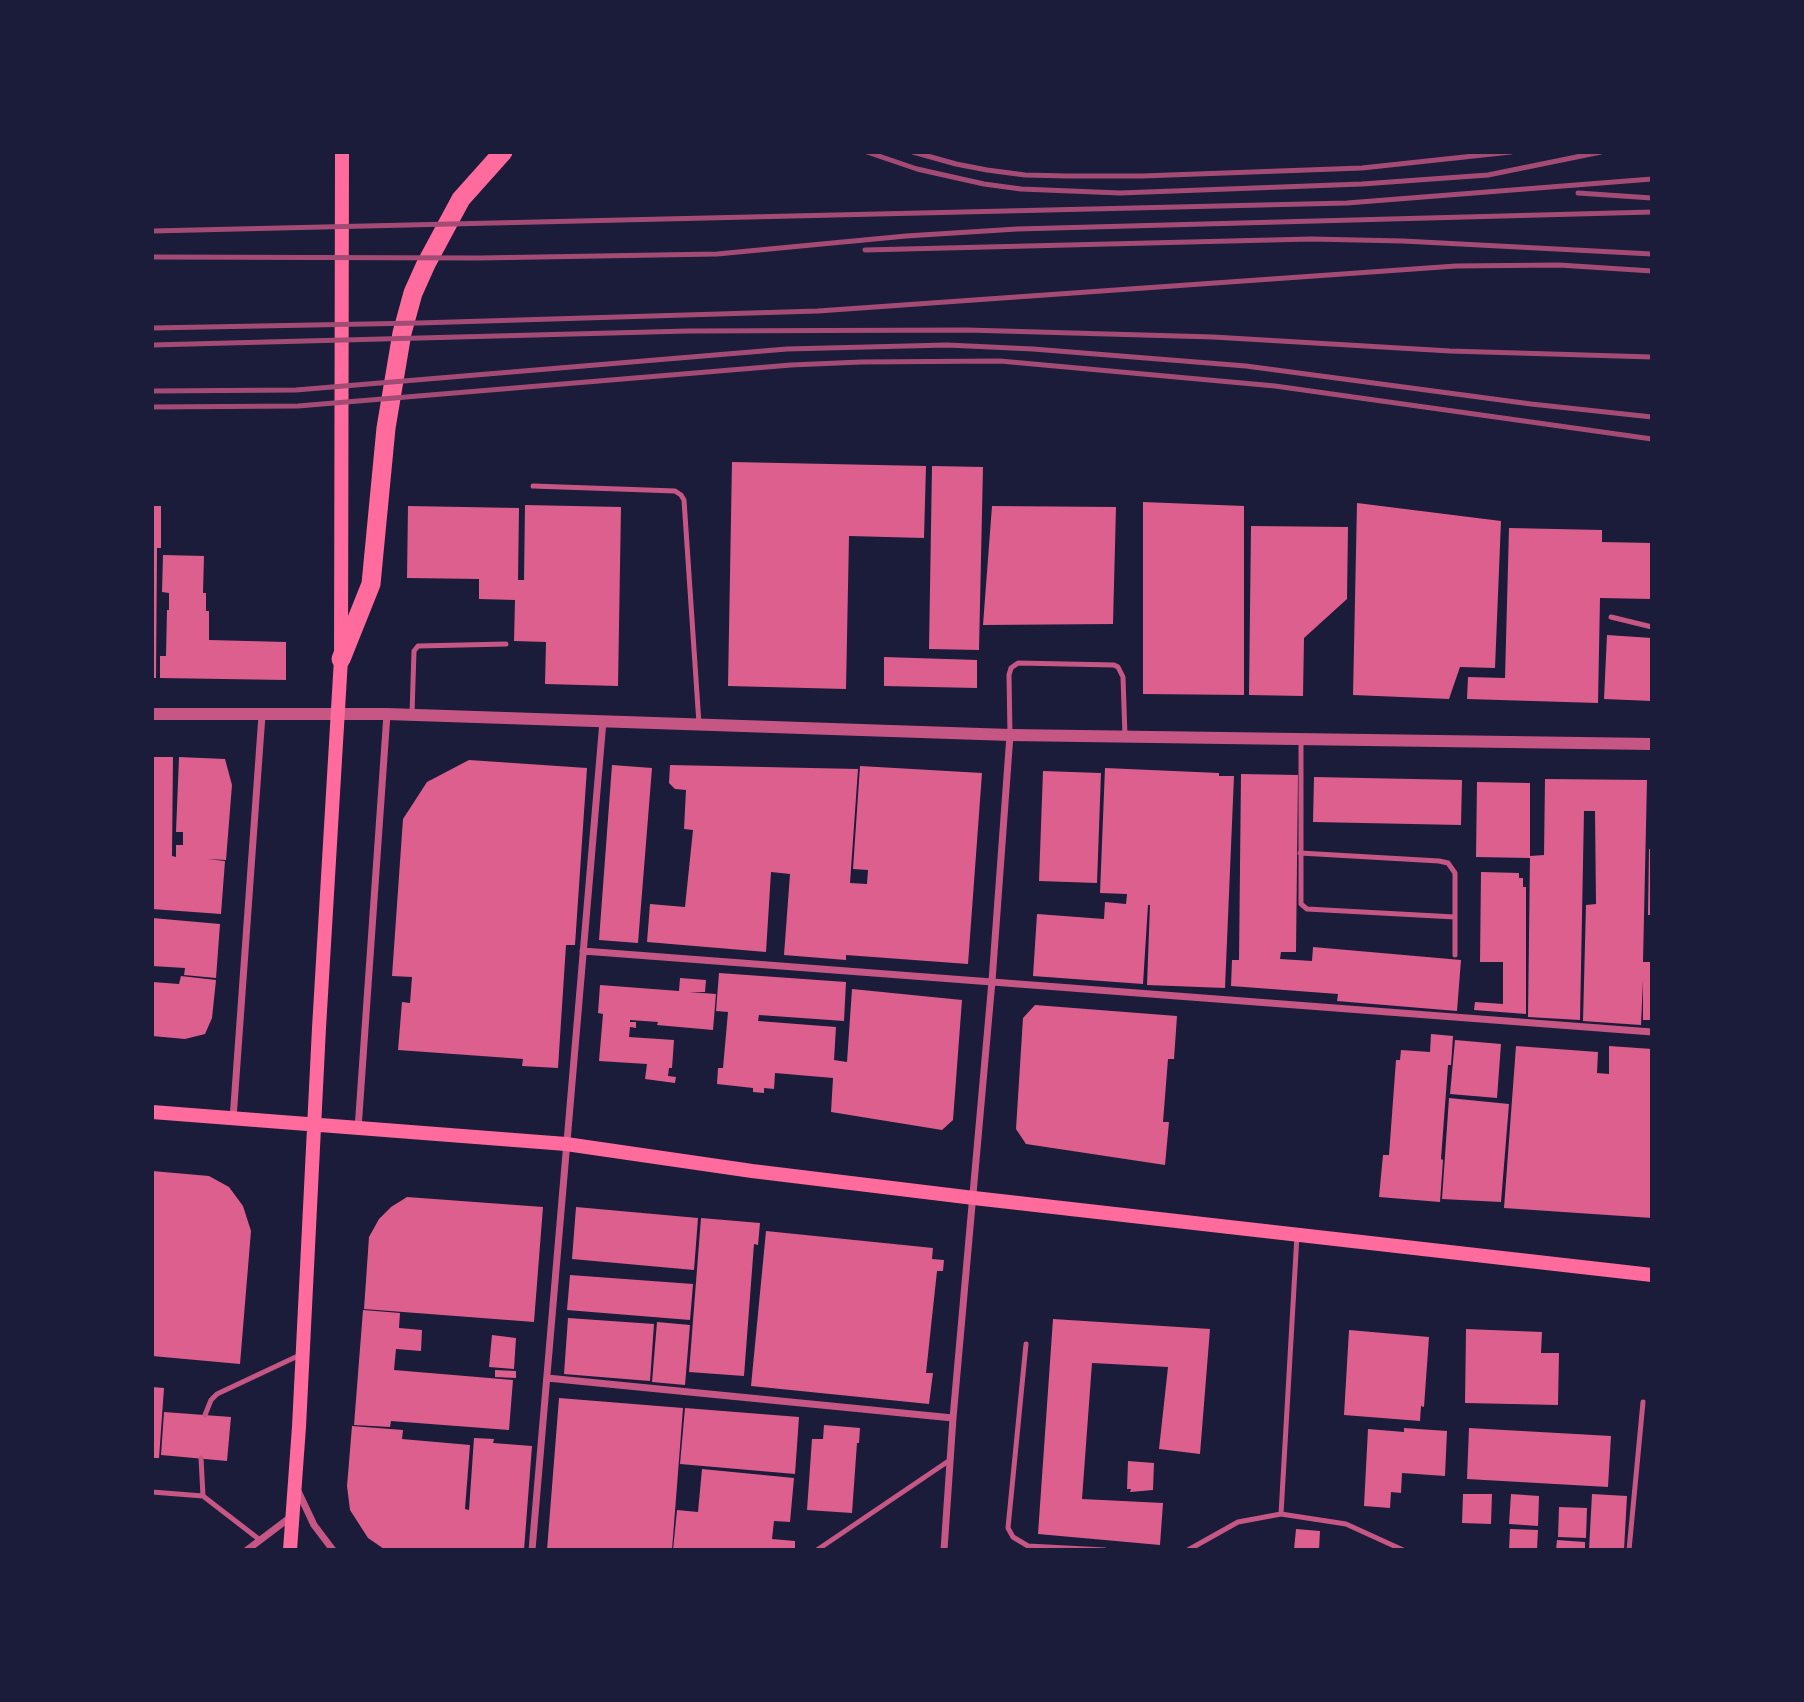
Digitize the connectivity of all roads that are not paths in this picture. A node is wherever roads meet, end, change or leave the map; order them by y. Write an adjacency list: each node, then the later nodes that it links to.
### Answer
1 (342, 152): 7 (main road)
2 (503, 152): 7 (highway)
3 (533, 486): 13 (lane)
4 (1611, 617): 5 (lane)
5 (1652, 627)
6 (506, 644): 11 (lane)
7 (341, 659): 26 (main road)
8 (152, 714): 10 (street)
9 (387, 714): 10 (street); 11 (street); 27 (street)
10 (262, 715): 25 (street)
11 (412, 715): 12 (street)
12 (603, 721): 13 (street); 20 (street)
13 (699, 724): 14 (street)
14 (1010, 735): 15 (street); 15 (lane); 22 (street)
15 (1125, 736): 16 (street)
16 (1301, 738): 17 (street); 18 (lane)
17 (1652, 744)
18 (1300, 853): 19 (lane); 19 (lane)
19 (1455, 917): 21 (lane)
20 (583, 951): 22 (street); 28 (street)
21 (1455, 955)
22 (992, 981): 23 (street); 29 (street)
23 (1652, 1032)
24 (152, 1112): 25 (main road)
25 (233, 1119): 26 (main road)
26 (315, 1126): 27 (main road); 33 (main road)
27 (358, 1129): 28 (main road)
28 (566, 1144): 29 (main road); 34 (street)
29 (974, 1198): 30 (main road); 37 (street)
30 (1297, 1235): 31 (main road); 43 (lane)
31 (1652, 1275)
32 (1026, 1344): 52 (lane)
33 (303, 1354): 36 (lane); 40 (main road)
34 (547, 1378): 37 (street); 49 (street)
35 (1643, 1402): 55 (lane)
36 (205, 1415)
37 (953, 1418): 39 (street)
38 (201, 1458): 42 (lane)
39 (950, 1460): 50 (lane); 51 (street)
40 (295, 1484): 44 (main road); 48 (street)
41 (152, 1492): 42 (lane)
42 (203, 1496): 45 (lane)
43 (1281, 1514): 53 (lane); 54 (lane)
44 (293, 1516): 45 (street); 47 (main road)
45 (261, 1540): 46 (street)
46 (247, 1550)
47 (290, 1550)
48 (333, 1550)
49 (532, 1550)
50 (817, 1550)
51 (944, 1550)
52 (1105, 1550)
53 (1188, 1550)
54 (1403, 1550)
55 (1629, 1550)

